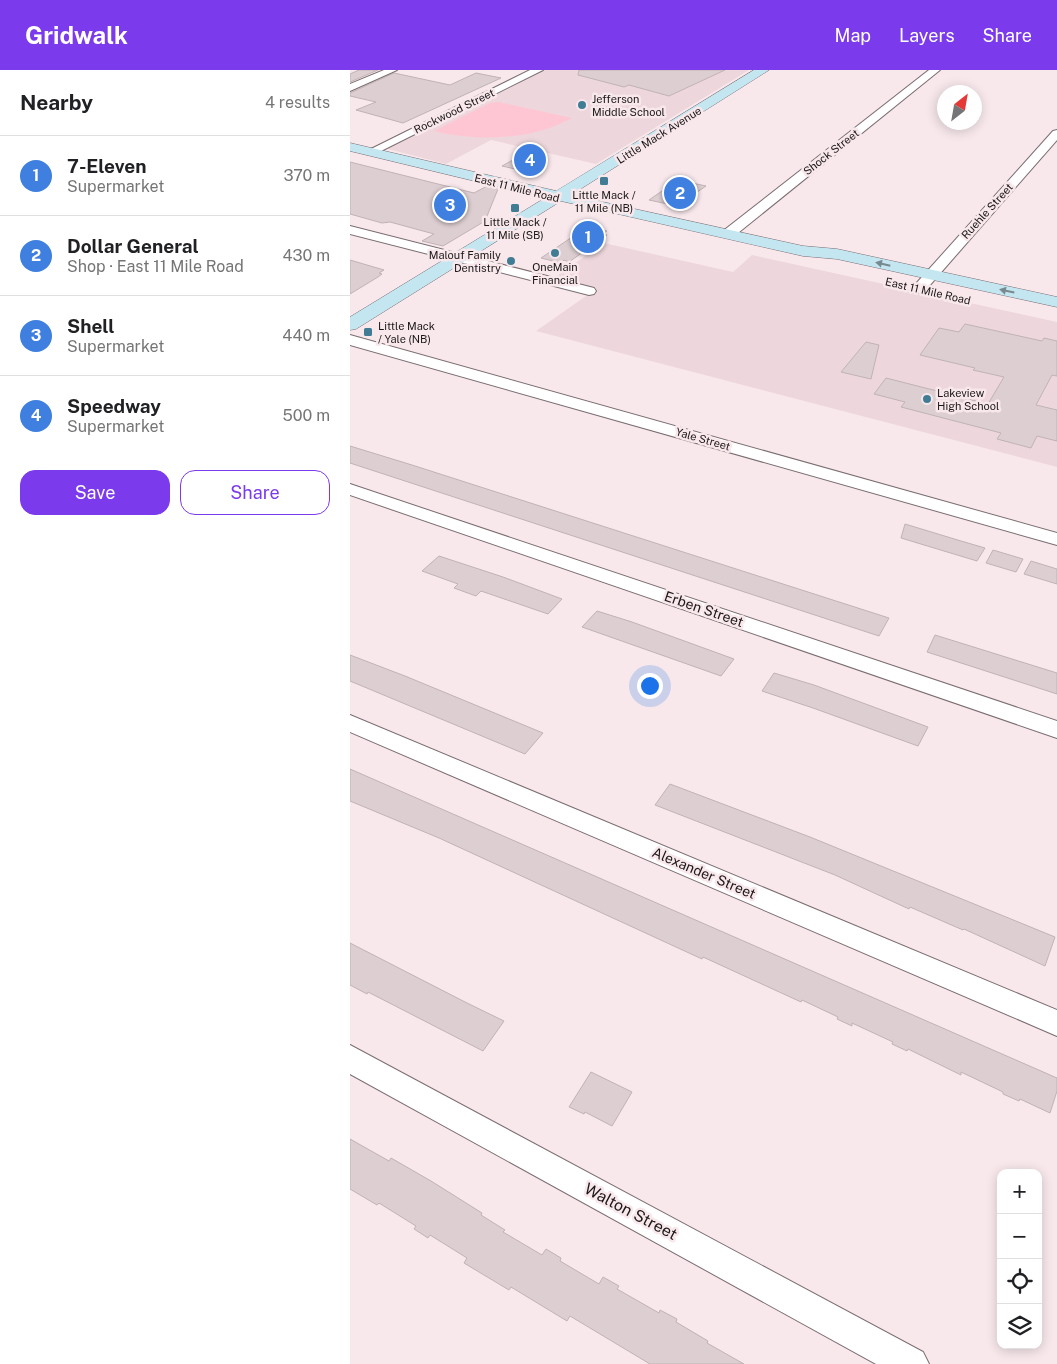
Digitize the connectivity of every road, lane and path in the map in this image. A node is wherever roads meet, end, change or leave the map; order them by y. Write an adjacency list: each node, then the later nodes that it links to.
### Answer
1 (392, 70): 5 (street)
2 (538, 70): 8 (street, Rockwood Street)
3 (763, 70): 9 (main road, Little Mack Avenue)
4 (935, 70): 11 (street, Shock Street)
5 (350, 88)
6 (1057, 133): 14 (street, Ruehle Street)
7 (350, 147): 8 (main road, East 11 Mile Road)
8 (370, 152): 9 (main road, East 11 Mile Road)
9 (558, 198): 11 (main road, East 11 Mile Road); 13 (main road, Little Mack Avenue)
10 (350, 230): 13 (street)
11 (728, 234): 12 (main road, East 11 Mile Road)
12 (803, 251): 14 (main road, East 11 Mile Road, one-way to 12); 15 (main road, East 11 Mile Road)
13 (458, 259): 18 (street); 21 (main road, Little Mack Avenue)
14 (931, 275): 17 (street, Ruehle Street); 20 (main road, East 11 Mile Road, one-way to 14)
15 (881, 280)
16 (900, 285): 17 (main road, East 11 Mile Road)
17 (918, 290): 19 (main road, East 11 Mile Road)
18 (589, 291)
19 (937, 294)
20 (1057, 302)
21 (350, 325)
22 (350, 340): 24 (street, Yale Street)
23 (350, 489): 26 (street, Erben Street)
24 (1057, 538)
25 (350, 723): 27 (street, Alexander Street)
26 (1057, 730)
27 (1057, 1023)
28 (350, 1060): 29 (street, Walton Street)
29 (911, 1364)

